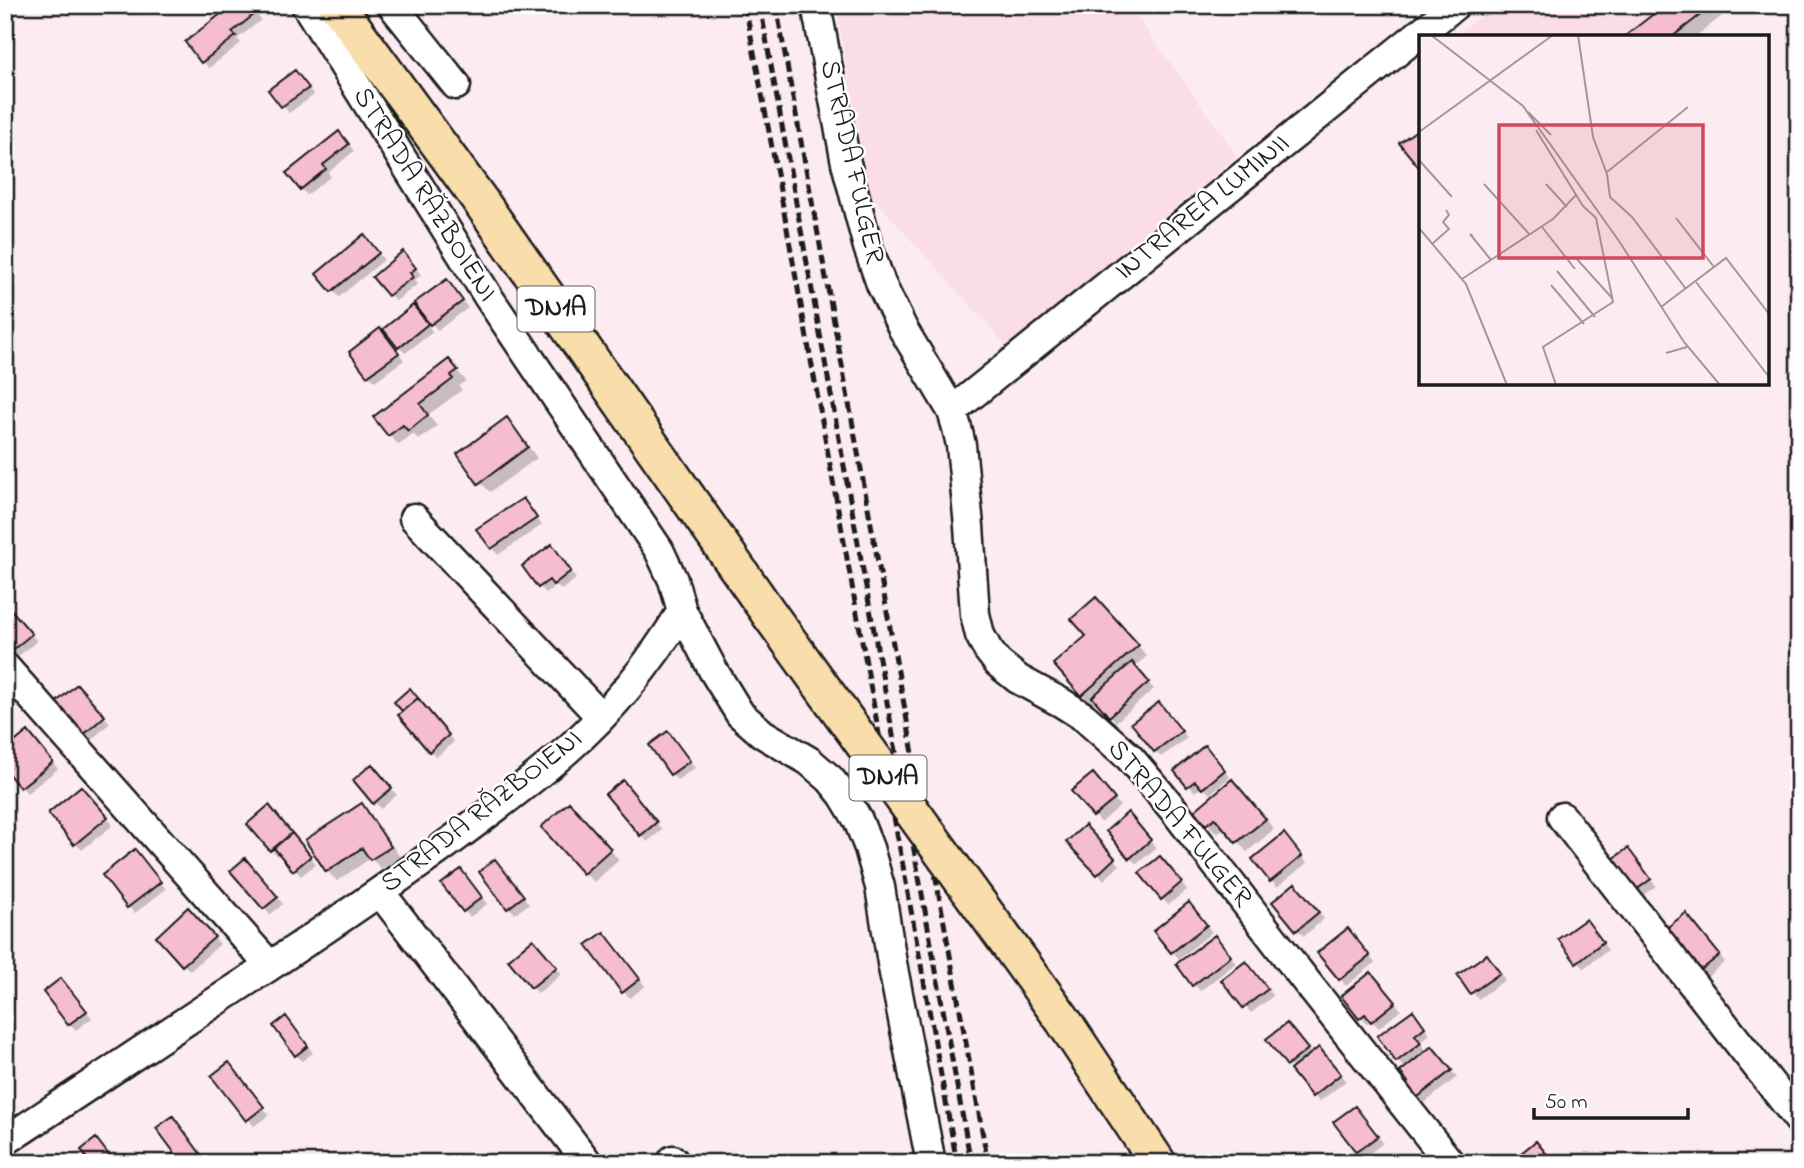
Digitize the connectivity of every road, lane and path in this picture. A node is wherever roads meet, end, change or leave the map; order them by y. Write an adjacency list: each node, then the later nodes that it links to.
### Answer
1 (306, 5): 9 (street, STRADA RĂZBOIENI)
2 (337, 5): 19 (main road, DN1A, bridge)
3 (392, 5): 6 (street)
4 (816, 5): 7 (street, STRADA FULGER)
5 (1455, 5): 7 (street, INTRAREA LUMINII)
6 (456, 85)
7 (952, 411): 20 (street, STRADA FULGER)
8 (414, 518): 11 (street)
9 (682, 611): 11 (street, STRADA RĂZBOIENI); 18 (street)
10 (5, 667): 14 (street)
11 (601, 717): 13 (street, STRADA RĂZBOIENI)
12 (1562, 817): 15 (street)
13 (380, 892): 14 (street, STRADA RĂZBOIENI); 17 (street)
14 (270, 966): 16 (street, STRADA RĂZBOIENI)
15 (1799, 1120)
16 (5, 1141)
17 (588, 1163)
18 (931, 1163)
19 (1158, 1163)
20 (1450, 1163)

